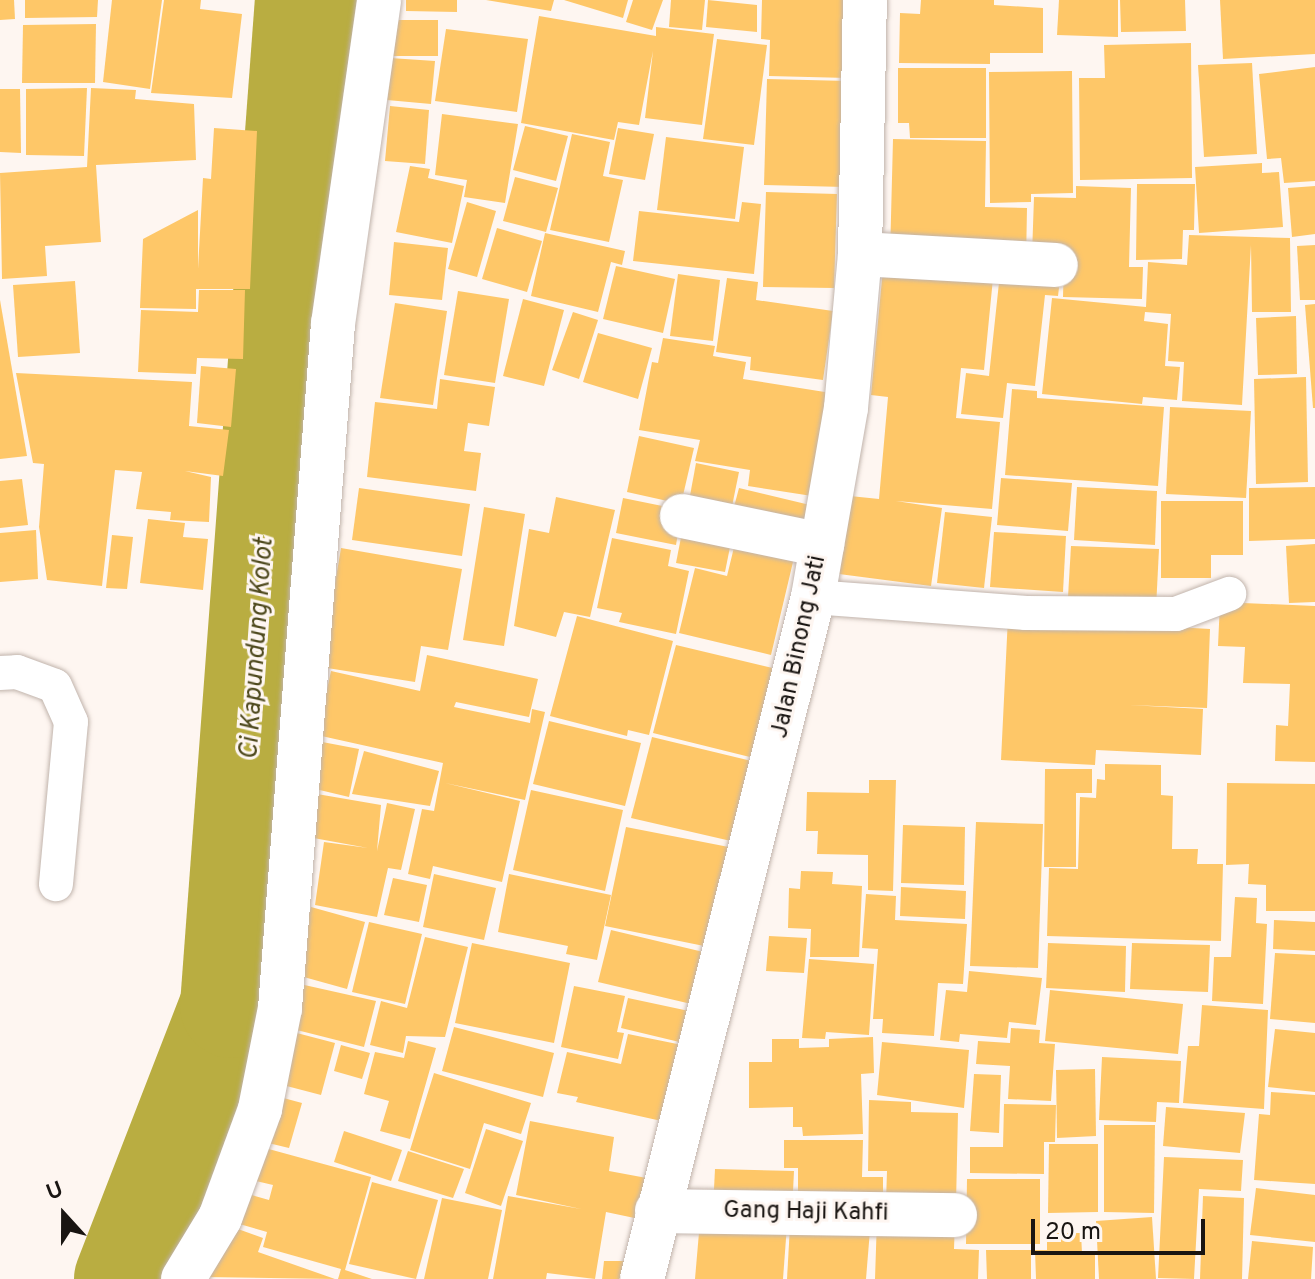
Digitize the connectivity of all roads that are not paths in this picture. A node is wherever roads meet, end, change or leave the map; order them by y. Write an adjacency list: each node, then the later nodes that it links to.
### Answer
1 (379, 0): 13 (street)
2 (865, 0): 3 (street, Jalan Binong Jati)
3 (860, 254): 4 (street); 6 (street, Jalan Binong Jati)
4 (1056, 265)
5 (682, 516): 6 (street)
6 (822, 545): 8 (street, Jalan Binong Jati)
7 (1229, 594): 8 (lane)
8 (813, 597): 11 (street, Jalan Binong Jati)
9 (0, 673): 10 (lane)
10 (56, 884)
11 (657, 1211): 12 (street, Gang Haji Kahfi); 14 (street, Jalan Binong Jati)
12 (955, 1215)
13 (183, 1279)
14 (642, 1279)

